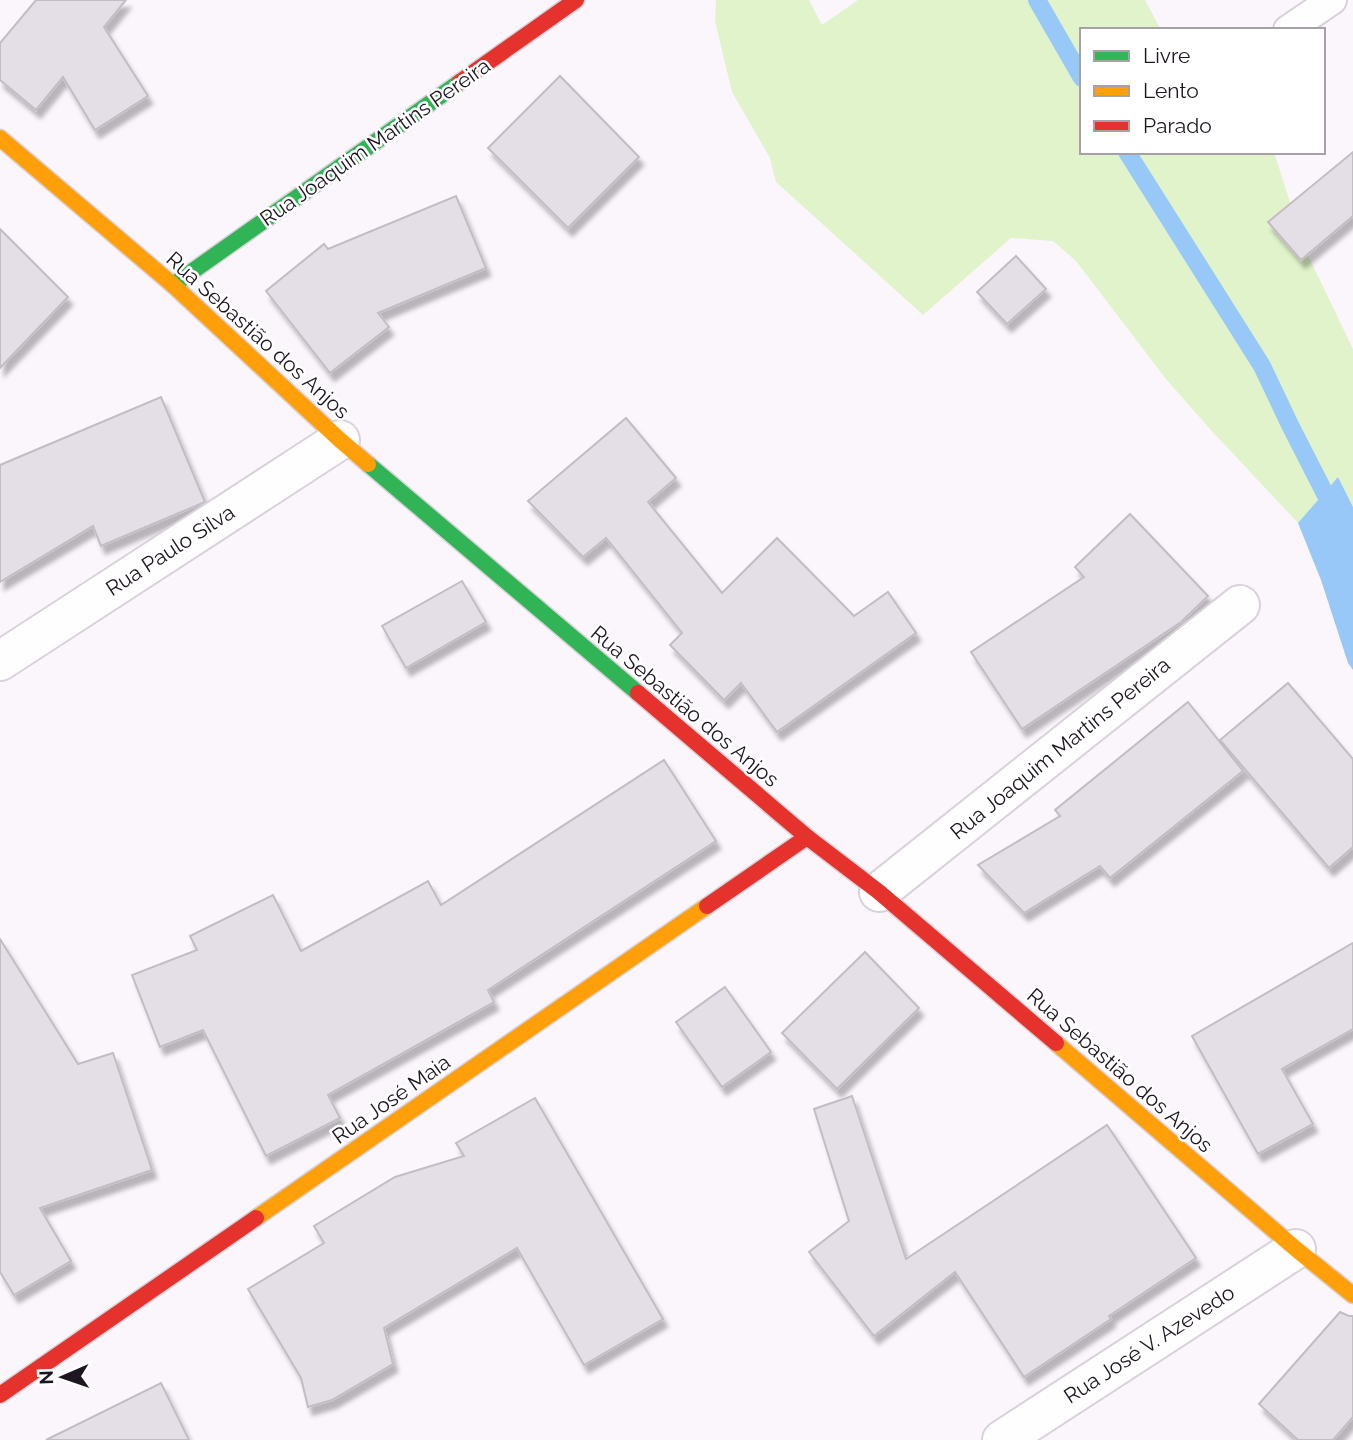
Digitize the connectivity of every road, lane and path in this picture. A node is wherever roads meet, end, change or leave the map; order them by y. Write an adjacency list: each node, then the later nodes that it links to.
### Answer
1 (576, 0): 5 (street, Rua Joaquim Martins Pereira)
2 (1332, 0): 3 (lane)
3 (1291, 28)
4 (0, 138): 5 (street, Rua Sebastião dos Anjos)
5 (173, 285): 6 (street, Rua Sebastião dos Anjos)
6 (341, 440): 8 (street, Rua Paulo Silva); 9 (street, Rua Sebastião dos Anjos)
7 (1240, 605): 10 (street, Rua Joaquim Martins Pereira)
8 (0, 661)
9 (807, 837): 10 (street, Rua Sebastião dos Anjos); 13 (street, Rua José Maia)
10 (880, 892): 11 (street, Rua Sebastião dos Anjos)
11 (1296, 1249): 12 (street, Rua Sebastião dos Anjos); 14 (street, Rua José V. Azevedo)
12 (1353, 1295)
13 (0, 1395)
14 (1002, 1440)

